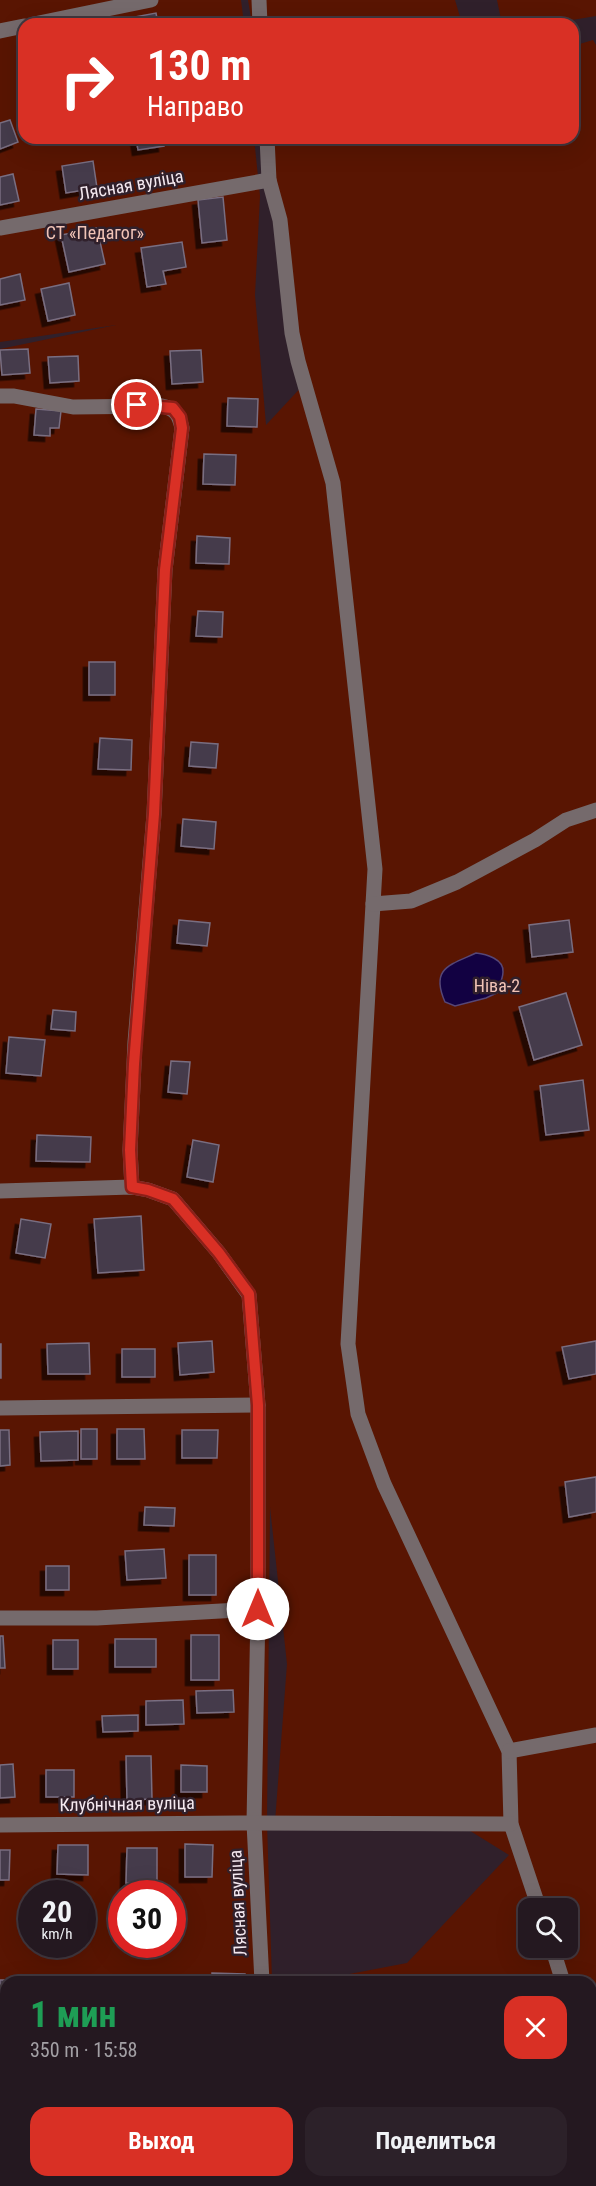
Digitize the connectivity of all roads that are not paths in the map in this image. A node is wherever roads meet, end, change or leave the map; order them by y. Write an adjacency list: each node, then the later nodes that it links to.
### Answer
1 (151, 0): 3 (street)
2 (259, 0): 4 (street)
3 (63, 18)
4 (260, 18)
5 (18, 27): 6 (street)
6 (0, 31)
7 (267, 144): 8 (street)
8 (269, 180): 9 (street, Лясная вуліца); 12 (street)
9 (0, 228)
10 (0, 396): 13 (street)
11 (596, 810): 12 (street)
12 (373, 904): 20 (street)
13 (132, 1187): 14 (street, Лясная вуліца); 15 (street, Лясная вуліца)
14 (0, 1191)
15 (258, 1405): 16 (street); 17 (street, Лясная вуліца)
16 (0, 1408)
17 (258, 1609): 18 (street); 21 (street, Лясная вуліца)
18 (0, 1618)
19 (596, 1735): 20 (street)
20 (509, 1750): 22 (street)
21 (254, 1823): 22 (street, Клубнічная вуліца); 23 (street, Клубнічная вуліца); 26 (street, Лясная вуліца)
22 (511, 1824): 24 (street)
23 (0, 1825)
24 (536, 1898)
25 (555, 1958): 27 (street)
26 (262, 1976)
27 (561, 1976)

